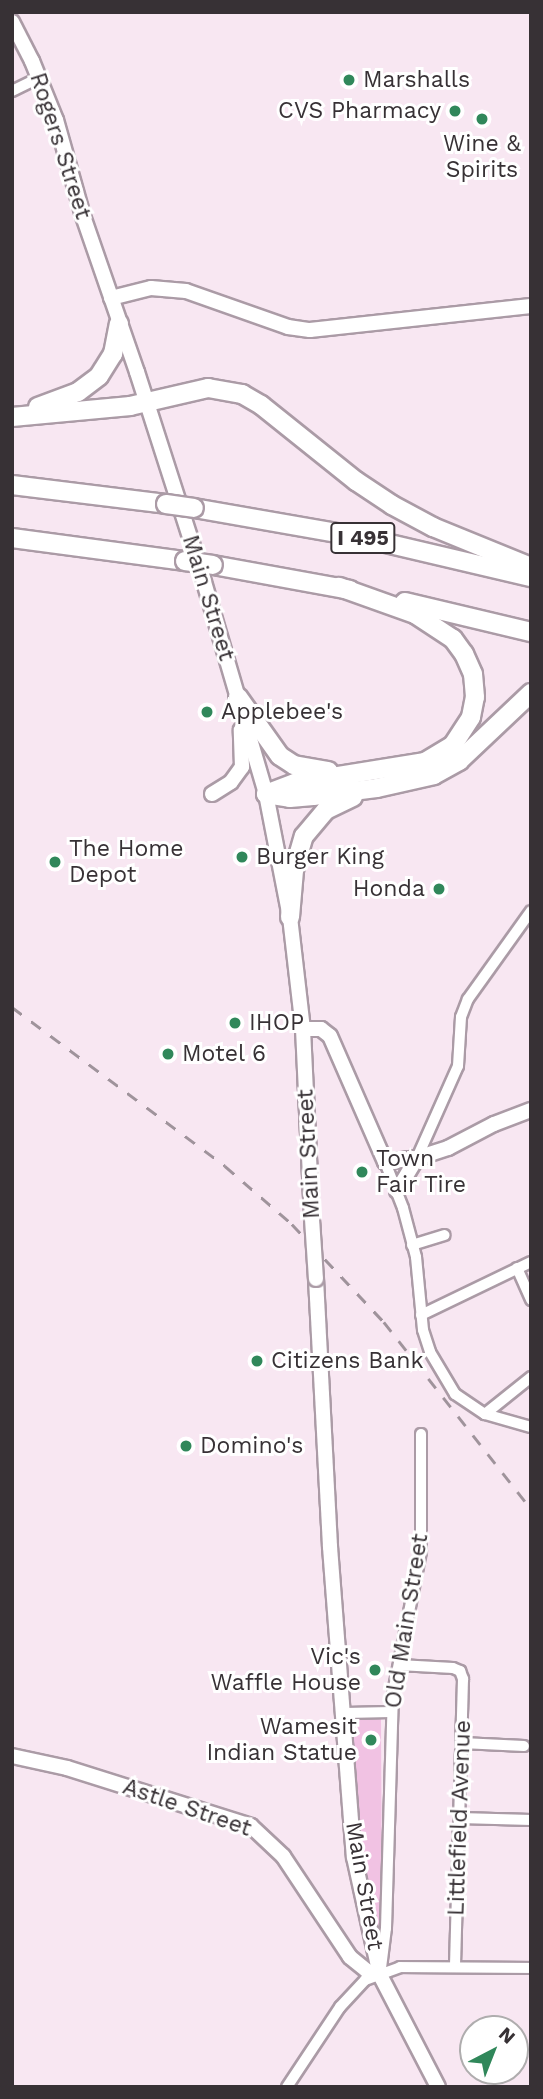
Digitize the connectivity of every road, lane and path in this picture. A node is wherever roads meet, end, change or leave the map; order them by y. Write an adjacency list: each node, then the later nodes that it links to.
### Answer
1 (12, 22): 2 (main road, Rogers Street)
2 (39, 78): 3 (street); 4 (main road, Rogers Street)
3 (12, 91)
4 (89, 232): 5 (main road, Main Street)
5 (111, 298): 6 (main road); 7 (main road, Main Street)
6 (531, 306)
7 (119, 324): 8 (main road, Main Street); 9 (highway)
8 (147, 403): 9 (highway); 12 (highway); 17 (main road, Main Street)
9 (12, 415)
10 (12, 485): 13 (highway, I 495, bridge)
11 (12, 538): 14 (highway, I 495, bridge)
12 (531, 567)
13 (531, 577)
14 (339, 587): 15 (highway, I 495); 18 (highway)
15 (531, 632)
16 (531, 693): 19 (highway)
17 (238, 697): 18 (highway); 20 (main road); 21 (main road, Main Street)
18 (356, 772): 21 (highway)
19 (377, 788): 21 (highway); 23 (highway)
20 (212, 794)
21 (266, 794): 23 (main road, Main Street)
22 (531, 911): 26 (street)
23 (290, 917): 24 (main road, Main Street)
24 (303, 1029): 27 (main road); 41 (main road, Main Street, bridge)
25 (531, 1110): 26 (main road)
26 (417, 1158): 27 (main road); 28 (main road)
27 (384, 1162): 28 (street)
28 (397, 1191): 30 (street)
29 (444, 1235): 30 (street)
30 (412, 1245): 34 (street)
31 (531, 1262): 32 (street)
32 (517, 1268): 33 (street); 34 (street)
33 (531, 1300)
34 (421, 1315): 36 (street)
35 (531, 1377): 36 (street)
36 (485, 1414): 37 (street)
37 (531, 1427)
38 (421, 1434): 39 (street, Old Main Street)
39 (399, 1665): 40 (street, Old Main Street); 42 (street, Littlefield Avenue)
40 (391, 1712): 41 (street); 49 (street, Old Main Street)
41 (345, 1713): 49 (main road, Main Street)
42 (462, 1743): 43 (street); 45 (street, Littlefield Avenue)
43 (524, 1746)
44 (12, 1756): 49 (main road, Astle Street)
45 (460, 1818): 46 (street); 47 (street, Littlefield Avenue)
46 (531, 1820)
47 (455, 1967): 48 (street); 49 (street)
48 (531, 1968)
49 (380, 1975): 50 (street); 51 (main road, Main Street)
50 (287, 2087)
51 (439, 2087)

